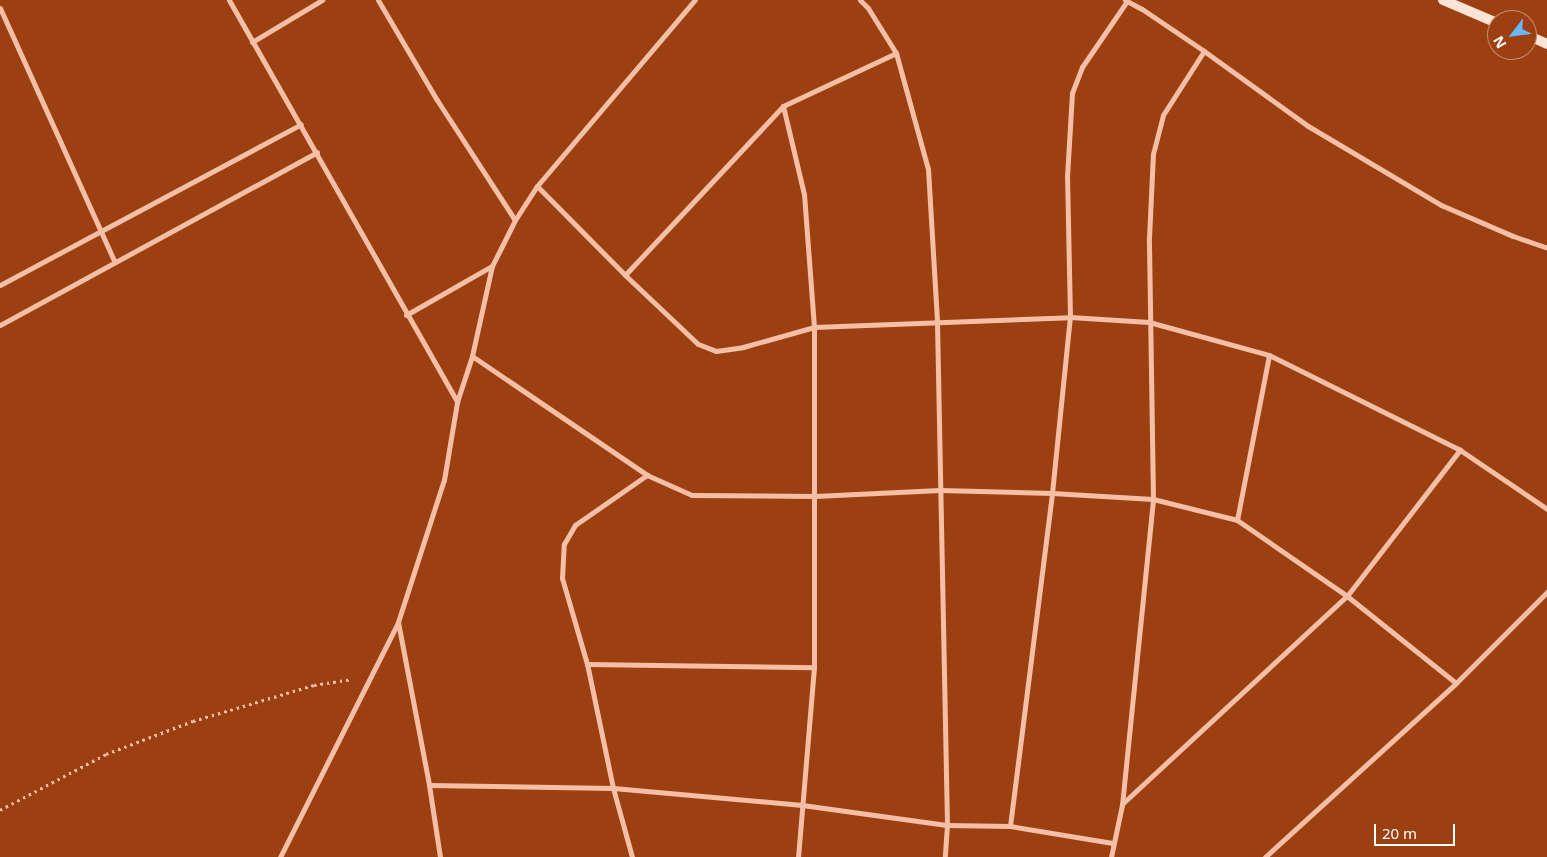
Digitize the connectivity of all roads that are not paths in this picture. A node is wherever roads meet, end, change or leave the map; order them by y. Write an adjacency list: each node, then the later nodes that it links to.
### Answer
1 (229, 0): 12 (street)
2 (322, 0): 12 (street)
3 (378, 0): 19 (street)
4 (695, 0): 18 (street)
5 (860, 0): 14 (street)
6 (1142, 0): 10 (street)
7 (1443, 0): 11 (street)
8 (1126, 1): 10 (street); 27 (street)
9 (0, 8): 20 (street)
10 (1142, 9): 13 (street)
11 (1487, 19)
12 (252, 42): 16 (street)
13 (1204, 51): 21 (street); 29 (street)
14 (896, 53): 15 (street); 28 (street)
15 (783, 106): 24 (street); 31 (street)
16 (301, 124): 17 (street); 20 (street)
17 (317, 152): 22 (street); 26 (street)
18 (537, 186): 19 (street); 24 (street)
19 (515, 220): 23 (street)
20 (100, 232): 22 (street); 25 (street)
21 (1547, 248)
22 (114, 261): 30 (street)
23 (492, 266): 26 (street); 32 (street)
24 (624, 275): 31 (street)
25 (0, 285)
26 (406, 315): 34 (street)
27 (1070, 317): 28 (street); 29 (street); 38 (street)
28 (938, 322): 31 (street); 37 (street)
29 (1149, 322): 33 (street); 40 (street)
30 (0, 325)
31 (814, 328): 39 (street)
32 (472, 356): 34 (street); 36 (street)
33 (1269, 356): 35 (street); 42 (street)
34 (457, 402): 45 (street)
35 (1460, 450): 41 (street); 44 (street)
36 (647, 475): 39 (street); 46 (street)
37 (940, 490): 38 (street); 39 (street); 53 (street)
38 (1052, 493): 40 (street); 54 (street)
39 (815, 496): 47 (street)
40 (1153, 499): 42 (street); 52 (street)
41 (1547, 509)
42 (1237, 520): 44 (street)
43 (1547, 592): 48 (street)
44 (1347, 596): 48 (street); 52 (street)
45 (398, 622): 49 (street); 56 (street)
46 (587, 664): 47 (street); 50 (street)
47 (814, 667): 51 (street)
48 (1456, 683): 62 (street)
49 (429, 785): 50 (street); 57 (street)
50 (613, 788): 51 (street); 58 (street)
51 (802, 804): 53 (street); 59 (street)
52 (1122, 805): 55 (street)
53 (947, 825): 54 (street); 60 (street)
54 (1010, 826): 55 (street)
55 (1113, 842): 61 (street)
56 (280, 857)
57 (440, 857)
58 (632, 857)
59 (798, 857)
60 (945, 857)
61 (1111, 857)
62 (1265, 857)

